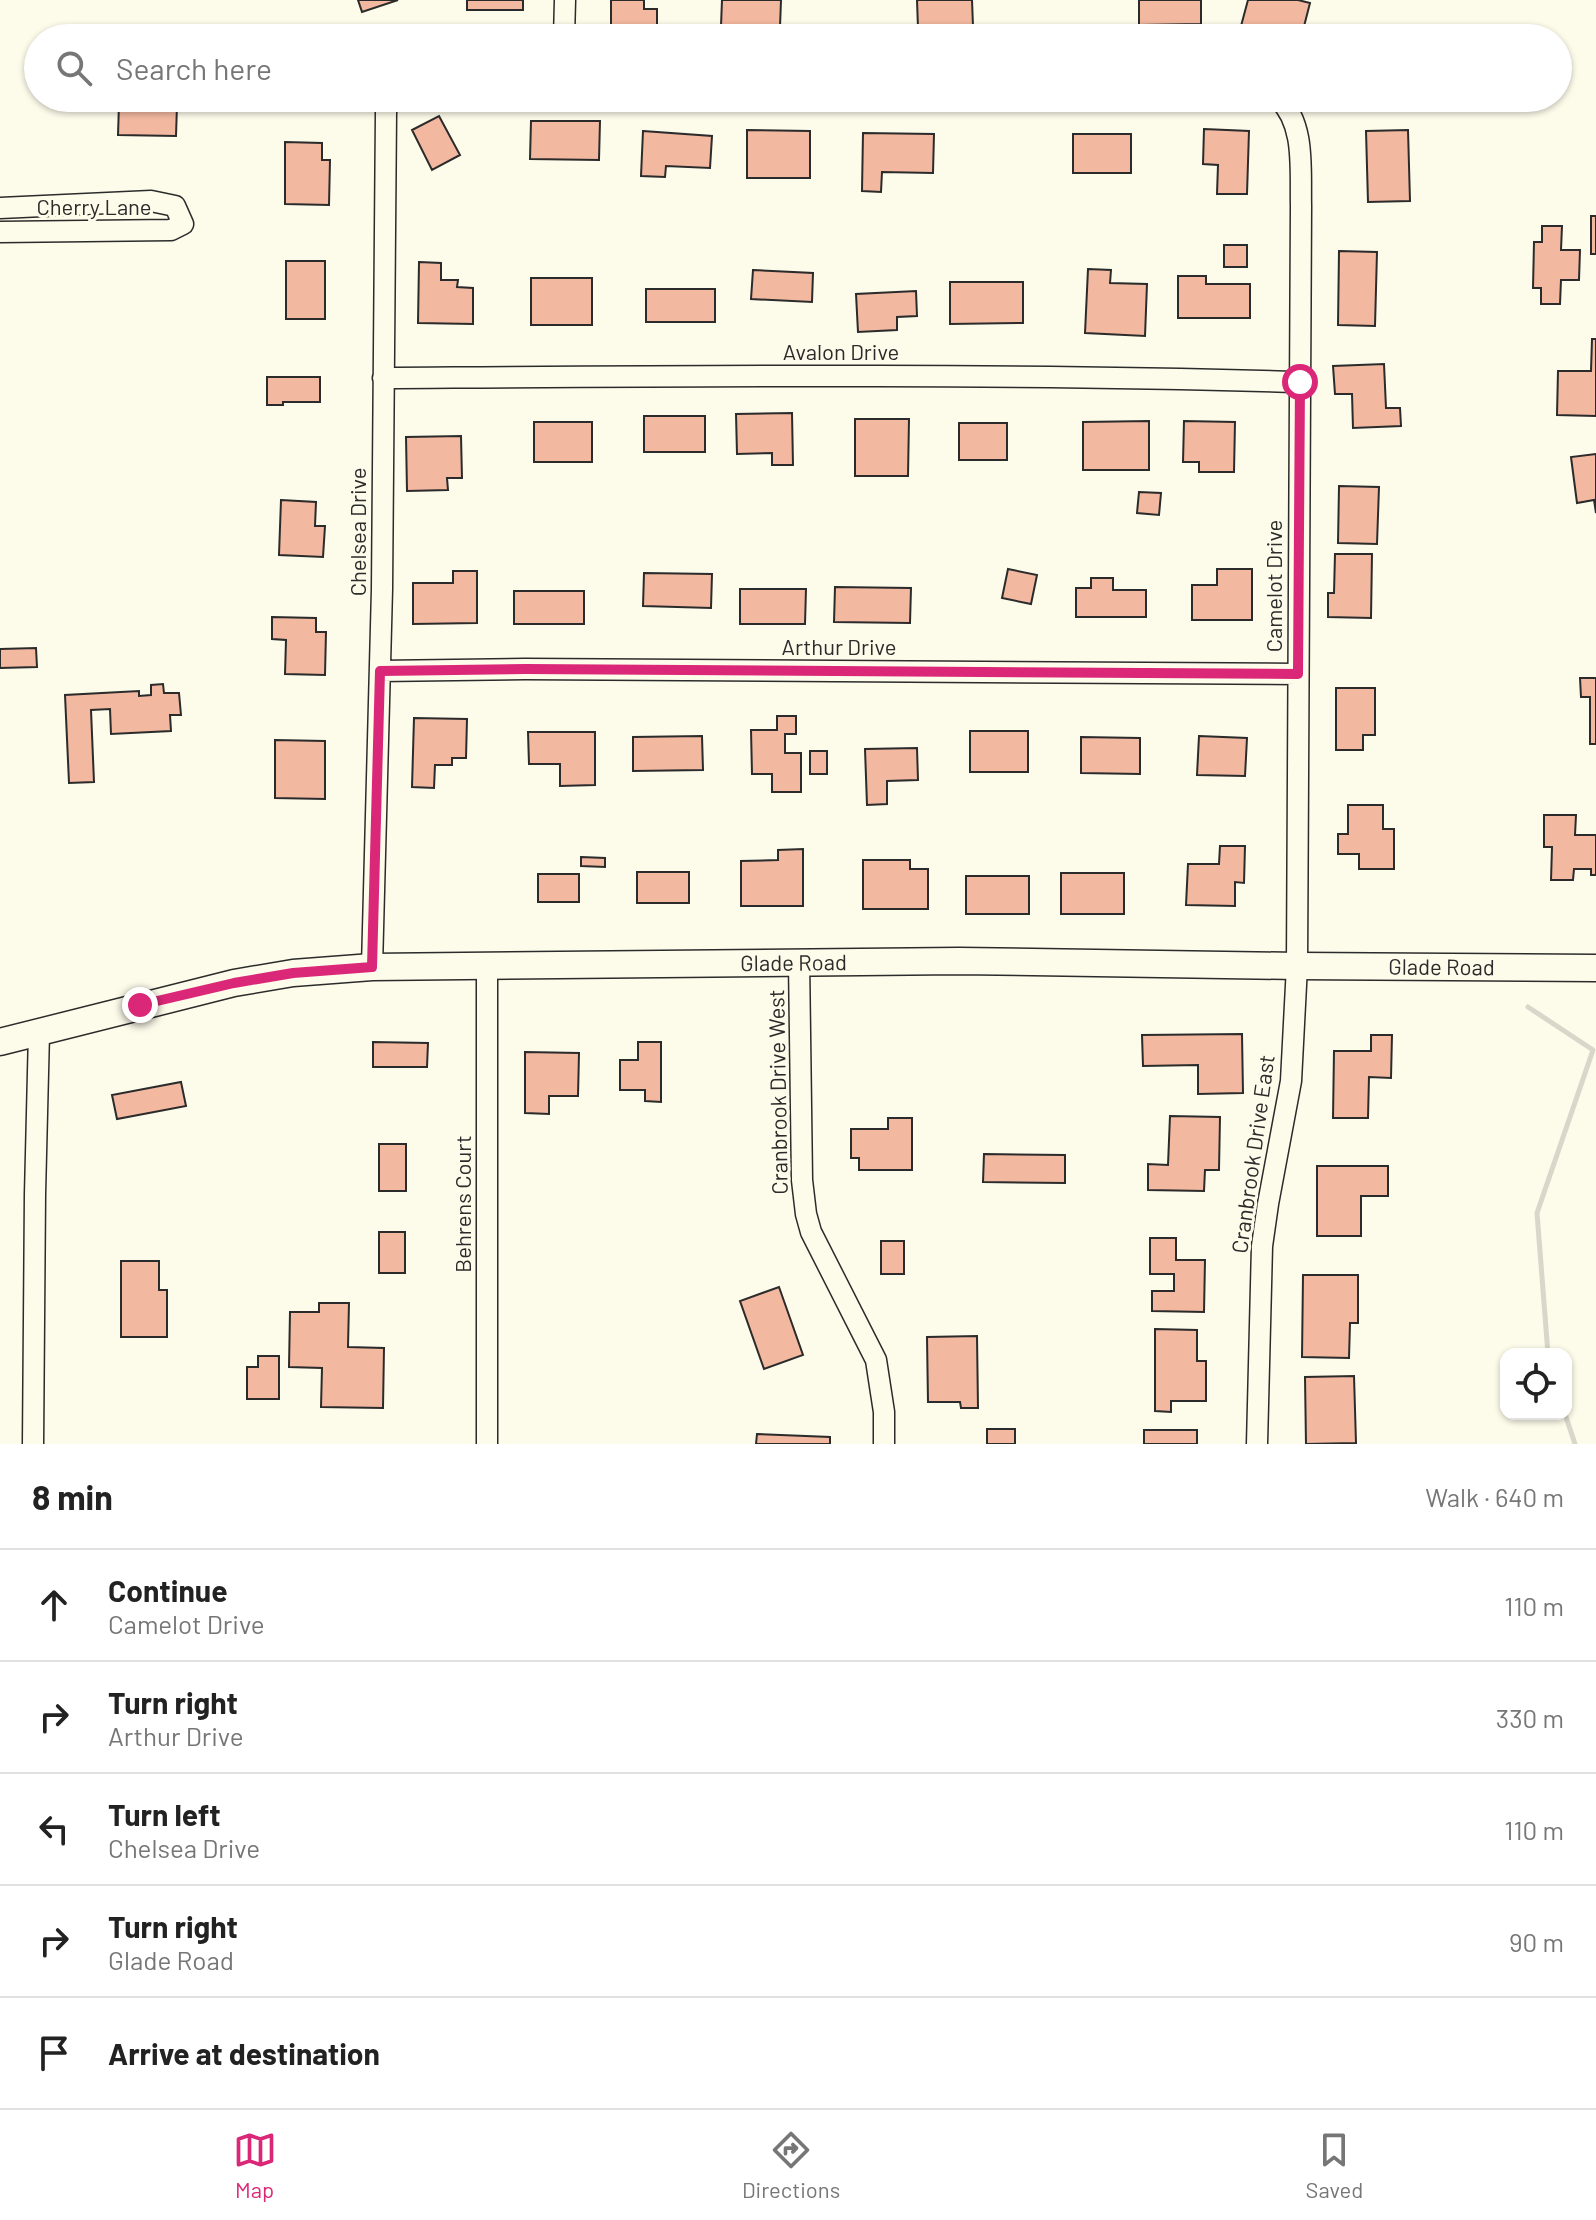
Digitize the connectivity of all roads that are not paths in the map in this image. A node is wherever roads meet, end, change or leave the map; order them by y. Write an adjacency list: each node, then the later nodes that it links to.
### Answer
1 (565, 0): 2 (street)
2 (564, 24)
3 (386, 112): 7 (street, Chelsea Drive)
4 (1290, 112): 8 (street, Camelot Drive)
5 (0, 208): 6 (street, Cherry Lane)
6 (0, 232)
7 (383, 378): 8 (street, Avalon Drive); 9 (street, Chelsea Drive)
8 (1300, 382): 10 (street, Camelot Drive)
9 (380, 671): 10 (street, Arthur Drive); 14 (street, Chelsea Drive)
10 (1298, 674): 13 (street, Camelot Drive)
11 (799, 961): 12 (main road, Glade Road); 13 (main road, Glade Road); 20 (street, Cranbrook Drive West)
12 (487, 964): 14 (main road, Glade Road); 19 (street, Behrens Court)
13 (1297, 966): 15 (main road, Glade Road); 21 (street, Cranbrook Drive East)
14 (372, 967): 16 (main road, Glade Road)
15 (1596, 968)
16 (39, 1032): 17 (main road, Glade Road); 18 (street)
17 (0, 1042)
18 (33, 1444)
19 (487, 1444)
20 (884, 1444)
21 (1257, 1444)

